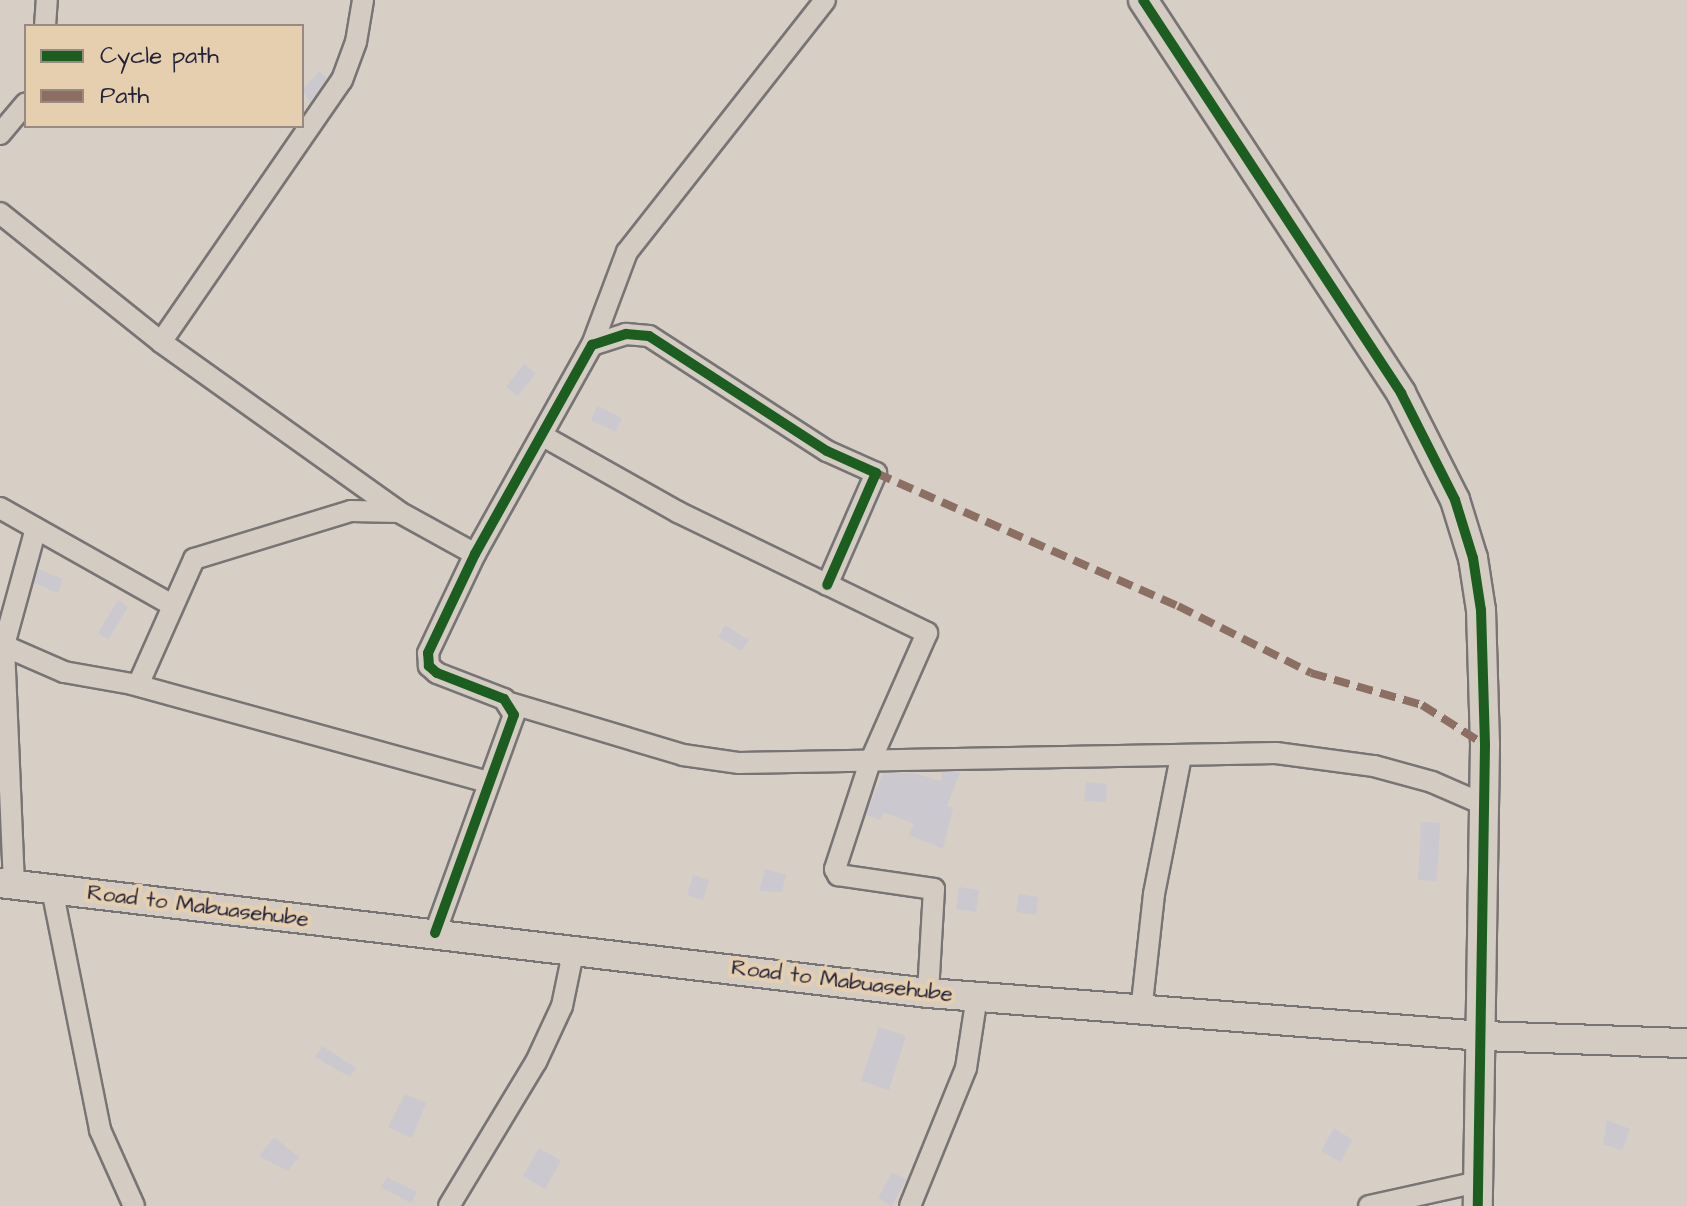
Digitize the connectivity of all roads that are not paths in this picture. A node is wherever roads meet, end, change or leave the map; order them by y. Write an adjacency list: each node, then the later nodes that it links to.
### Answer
1 (47, 0): 5 (street)
2 (363, 0): 9 (street)
3 (825, 0): 10 (street)
4 (1143, 0): 24 (main road)
5 (45, 24)
6 (24, 105): 7 (street)
7 (0, 134)
8 (0, 213): 9 (street)
9 (161, 342): 13 (street)
10 (592, 345): 11 (street); 16 (street)
11 (543, 436): 15 (street); 16 (street)
12 (0, 508): 14 (street)
13 (399, 512): 15 (street); 17 (street)
14 (36, 528): 17 (street); 18 (street)
15 (475, 554): 20 (street)
16 (827, 585): 22 (street)
17 (172, 605): 19 (street)
18 (2, 644): 19 (street); 25 (street)
19 (138, 685): 23 (street)
20 (510, 703): 22 (street); 23 (street)
21 (1181, 757): 22 (street); 24 (street); 31 (street)
22 (870, 762): 29 (street)
23 (489, 782): 27 (street)
24 (1485, 805): 32 (main road)
25 (7, 884): 26 (main road, Road to Mabuasehube)
26 (52, 889): 27 (main road, Road to Mabuasehube); 35 (street)
27 (435, 933): 28 (main road, Road to Mabuasehube)
28 (574, 948): 29 (main road, Road to Mabuasehube); 36 (street)
29 (928, 993): 30 (main road, Road to Mabuasehube)
30 (977, 996): 31 (main road, Road to Mabuasehube); 37 (street)
31 (1141, 1012): 32 (main road, Road to Mabuasehube)
32 (1483, 1036): 33 (main road, Road to Mabuasehube); 34 (main road)
33 (1687, 1043)
34 (1478, 1194): 38 (street)
35 (134, 1206)
36 (449, 1206)
37 (910, 1206)
38 (1369, 1206)

